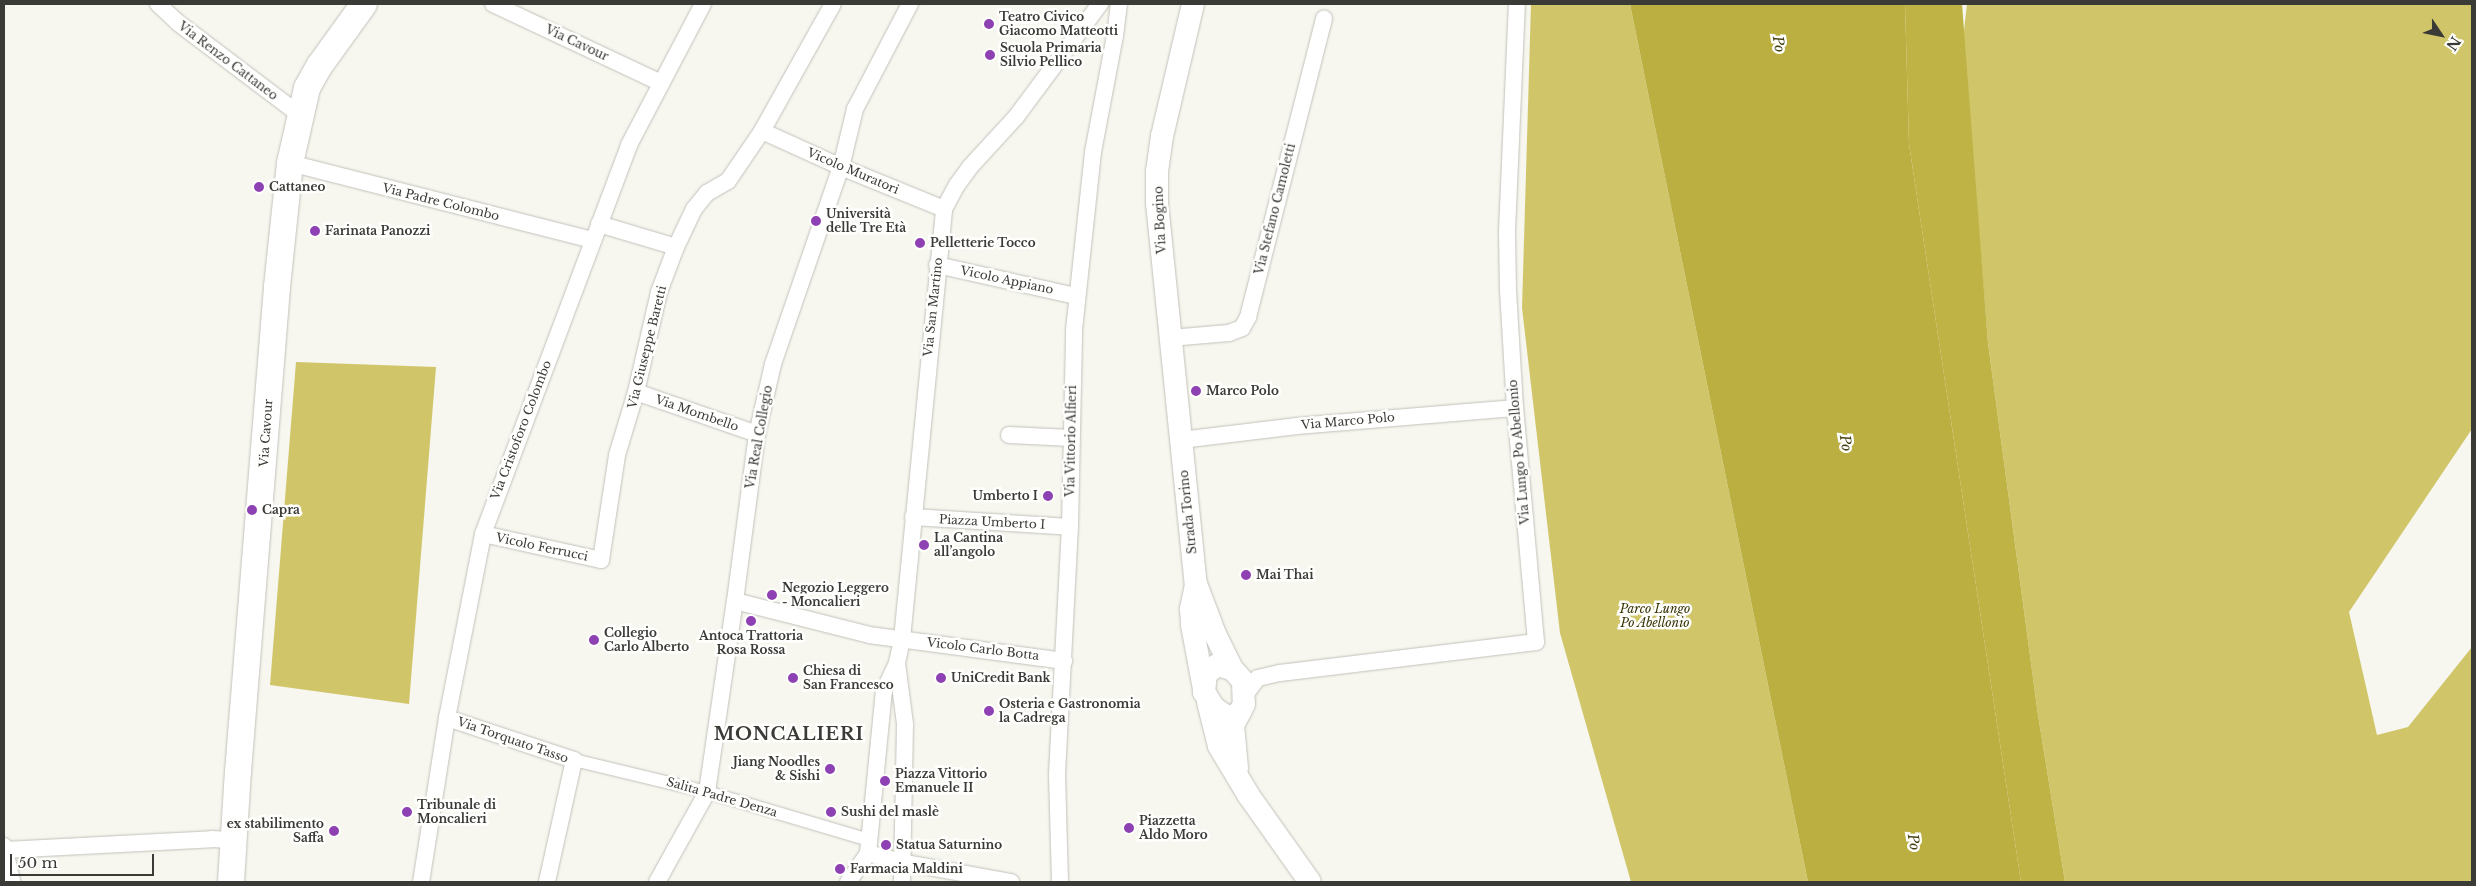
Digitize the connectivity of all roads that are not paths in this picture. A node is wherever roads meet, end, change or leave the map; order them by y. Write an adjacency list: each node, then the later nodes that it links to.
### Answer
1 (158, 4): 13 (street, Via Renzo Cattaneo)
2 (364, 4): 13 (main road, Via Cavour)
3 (493, 4): 12 (street, Via Cavour)
4 (704, 4): 12 (street, Via Cristoforo Colombo)
5 (833, 4): 14 (street, Via Giuseppe Baretti)
6 (910, 4): 16 (street, Via Real Collegio)
7 (1100, 4): 17 (street, Via San Martino)
8 (1119, 4): 22 (street, Via Vittorio Alfieri)
9 (1193, 4): 23 (main road, Via Bogino)
10 (1518, 4): 25 (street, Via Lungo Po Abellonio)
11 (1324, 19): 23 (street, Via Stefano Camoletti)
12 (661, 83): 18 (street, Via Cristoforo Colombo)
13 (300, 115): 15 (main road, Via Cavour)
14 (762, 131): 16 (street, Vicolo Muratori); 20 (street, Via Giuseppe Baretti)
15 (290, 163): 19 (street, Via Padre Colombo); 47 (main road, Via Cavour)
16 (841, 167): 17 (street, Vicolo Muratori); 26 (street, Via Real Collegio)
17 (944, 209): 21 (street, Via San Martino)
18 (599, 224): 19 (street, Via Cristoforo Colombo); 20 (street)
19 (593, 240): 32 (street, Via Cristoforo Colombo)
20 (676, 247): 24 (street, Via Giuseppe Baretti)
21 (937, 265): 22 (street, Vicolo Appiano); 30 (street, Via San Martino)
22 (1076, 296): 28 (street, Via Vittorio Alfieri)
23 (1170, 338): 29 (main road, Via Bogino)
24 (636, 392): 26 (street, Via Mombello); 33 (street, Via Giuseppe Baretti)
25 (1515, 408): 29 (street, Via Marco Polo); 40 (street, Via Lungo Po Abellonio)
26 (757, 434): 35 (street, Via Real Collegio)
27 (1009, 435): 28 (street)
28 (1071, 438): 31 (street, Via Vittorio Alfieri)
29 (1181, 440): 34 (main road, Strada Torino)
30 (913, 517): 31 (street, Piazza Umberto I); 36 (street, Via San Martino)
31 (1070, 527): 37 (street, Via Vittorio Alfieri)
32 (483, 534): 33 (street, Vicolo Ferrucci); 43 (street, Via Cristoforo Colombo)
33 (601, 560)
34 (1196, 584): 39 (main road, Strada Torino); 41 (main road, Strada Torino)
35 (735, 601): 36 (street, Vicolo Carlo Botta); 46 (street, Via Real Collegio)
36 (902, 639): 37 (street, Vicolo Carlo Botta); 38 (street, Via San Martino)
37 (1064, 661): 59 (street, Via Vittorio Alfieri)
38 (898, 662): 48 (street); 50 (street)
39 (1234, 670): 40 (street, Via Lungo Po Abellonio); 41 (main road, Strada Torino); 42 (main road, Strada Torino)
40 (1280, 673): 42 (street, Via Lungo Po Abellonio)
41 (1206, 697): 42 (main road); 45 (main road, Strada Torino)
42 (1242, 703): 45 (main road, Strada Torino)
43 (447, 718): 44 (street, Via Torquato Tasso); 53 (street, Via Cristoforo Colombo)
44 (574, 760): 46 (street, Salita Padre Denza); 54 (street, Via Torquato Tasso)
45 (1237, 774): 60 (main road, Strada Torino)
46 (707, 792): 48 (street, Salita Padre Denza); 55 (street, Via Real Collegio)
47 (234, 840): 49 (street); 52 (main road, Via Cavour)
48 (868, 846): 50 (street); 56 (street)
49 (4, 848): 51 (street)
50 (901, 862): 57 (street); 58 (street)
51 (12, 882)
52 (231, 882)
53 (421, 882)
54 (547, 882)
55 (657, 882)
56 (848, 882)
57 (901, 882)
58 (1011, 882)
59 (1060, 882)
60 (1310, 882)

